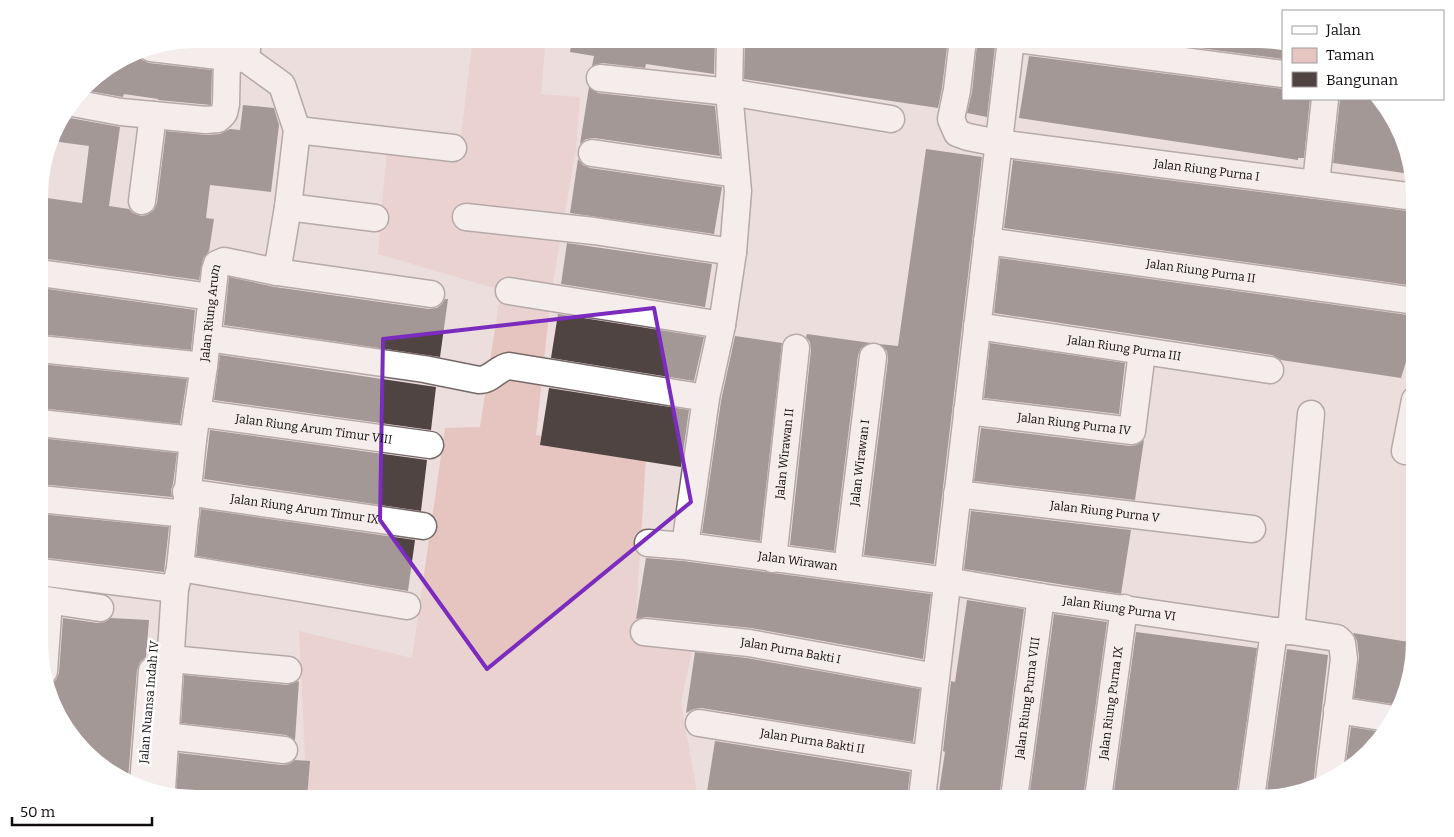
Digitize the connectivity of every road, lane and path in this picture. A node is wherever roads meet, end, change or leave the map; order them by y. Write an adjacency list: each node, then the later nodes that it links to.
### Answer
1 (730, 48): 9 (street)
2 (962, 48): 15 (street, Jalan Riung Purna I)
3 (1010, 48): 15 (street)
4 (1085, 48): 7 (street)
5 (176, 49): 6 (street)
6 (240, 52): 12 (street); 14 (street)
7 (1282, 74)
8 (600, 78): 9 (street)
9 (729, 92): 13 (street); 18 (street)
10 (1325, 100): 19 (street)
11 (79, 104): 12 (street)
12 (154, 115): 21 (street)
13 (891, 119)
14 (297, 130): 16 (street); 22 (street)
15 (998, 143): 19 (street, Jalan Riung Purna I); 25 (street)
16 (453, 148)
17 (592, 153): 18 (street)
18 (736, 174): 26 (street)
19 (1316, 183): 20 (street, Jalan Riung Purna I)
20 (1406, 196)
21 (142, 201)
22 (288, 207): 24 (street); 27 (street)
23 (466, 217): 26 (street)
24 (375, 218)
25 (987, 241): 32 (street, Jalan Riung Purna II); 34 (street)
26 (733, 252): 33 (street)
27 (278, 272): 30 (street); 31 (street, Jalan Riung Arum)
28 (48, 274): 31 (street)
29 (509, 292): 33 (street)
30 (431, 294)
31 (211, 297): 35 (street, Jalan Riung Arum)
32 (1406, 301)
33 (722, 325): 42 (street)
34 (977, 326): 38 (street, Jalan Riung Purna III); 43 (street)
35 (207, 338): 40 (street, Jalan Riung Arum); 42 (street)
36 (796, 348): 58 (street, Jalan Wirawan II)
37 (48, 350): 40 (street)
38 (1142, 352): 41 (street, Jalan Riung Purna III); 43 (street, Jalan Riung Purna IV)
39 (873, 357): 59 (street, Jalan Wirawan I)
40 (204, 366): 44 (street, Jalan Riung Arum)
41 (1270, 370)
42 (706, 398): 57 (street)
43 (967, 412): 51 (street)
44 (197, 413): 47 (street, Jalan Riung Arum); 48 (street, Jalan Riung Arum Timur VIII)
45 (1311, 414): 69 (street)
46 (48, 424): 47 (street)
47 (192, 440): 53 (street, Jalan Riung Arum)
48 (430, 445)
49 (1406, 446): 50 (street)
50 (1405, 451)
51 (958, 494): 55 (street, Jalan Riung Purna V); 62 (street)
52 (48, 499): 53 (street, Jalan Riung Arum Timur IX)
53 (186, 503): 54 (street, Jalan Riung Arum Timur IX); 61 (street, Jalan Riung Arum)
54 (422, 526)
55 (1252, 529)
56 (648, 543): 57 (street, Jalan Wirawan)
57 (685, 546): 58 (street, Jalan Wirawan)
58 (773, 559): 59 (street, Jalan Wirawan)
59 (846, 568): 62 (street, Jalan Wirawan)
60 (48, 572): 61 (street)
61 (178, 579): 65 (street); 71 (street, Jalan Riung Arum)
62 (947, 582): 63 (street, Jalan Riung Purna VI); 73 (street)
63 (1040, 597): 67 (street, Jalan Riung Purna VI); 84 (street, Jalan Riung Purna VIII)
64 (48, 601): 66 (street)
65 (407, 606)
66 (100, 608)
67 (1124, 608): 69 (street, Jalan Riung Purna VI); 85 (street, Jalan Riung Purna IX)
68 (156, 620): 81 (street, Jalan Nuansa Indah IV)
69 (1283, 631): 74 (street, Jalan Riung Purna VI); 86 (street)
70 (644, 632): 73 (street, Jalan Purna Bakti I)
71 (171, 659): 72 (street); 77 (street, Jalan Riung Arum)
72 (288, 670)
73 (936, 677): 79 (street)
74 (1336, 710): 75 (street); 80 (street)
75 (1385, 718)
76 (699, 723): 79 (street, Jalan Purna Bakti II)
77 (166, 736): 78 (street); 82 (street, Jalan Riung Arum)
78 (284, 750)
79 (926, 759): 83 (street)
80 (1330, 771)
81 (143, 779)
82 (162, 785)
83 (923, 789)
84 (1015, 789)
85 (1099, 789)
86 (1253, 789)

